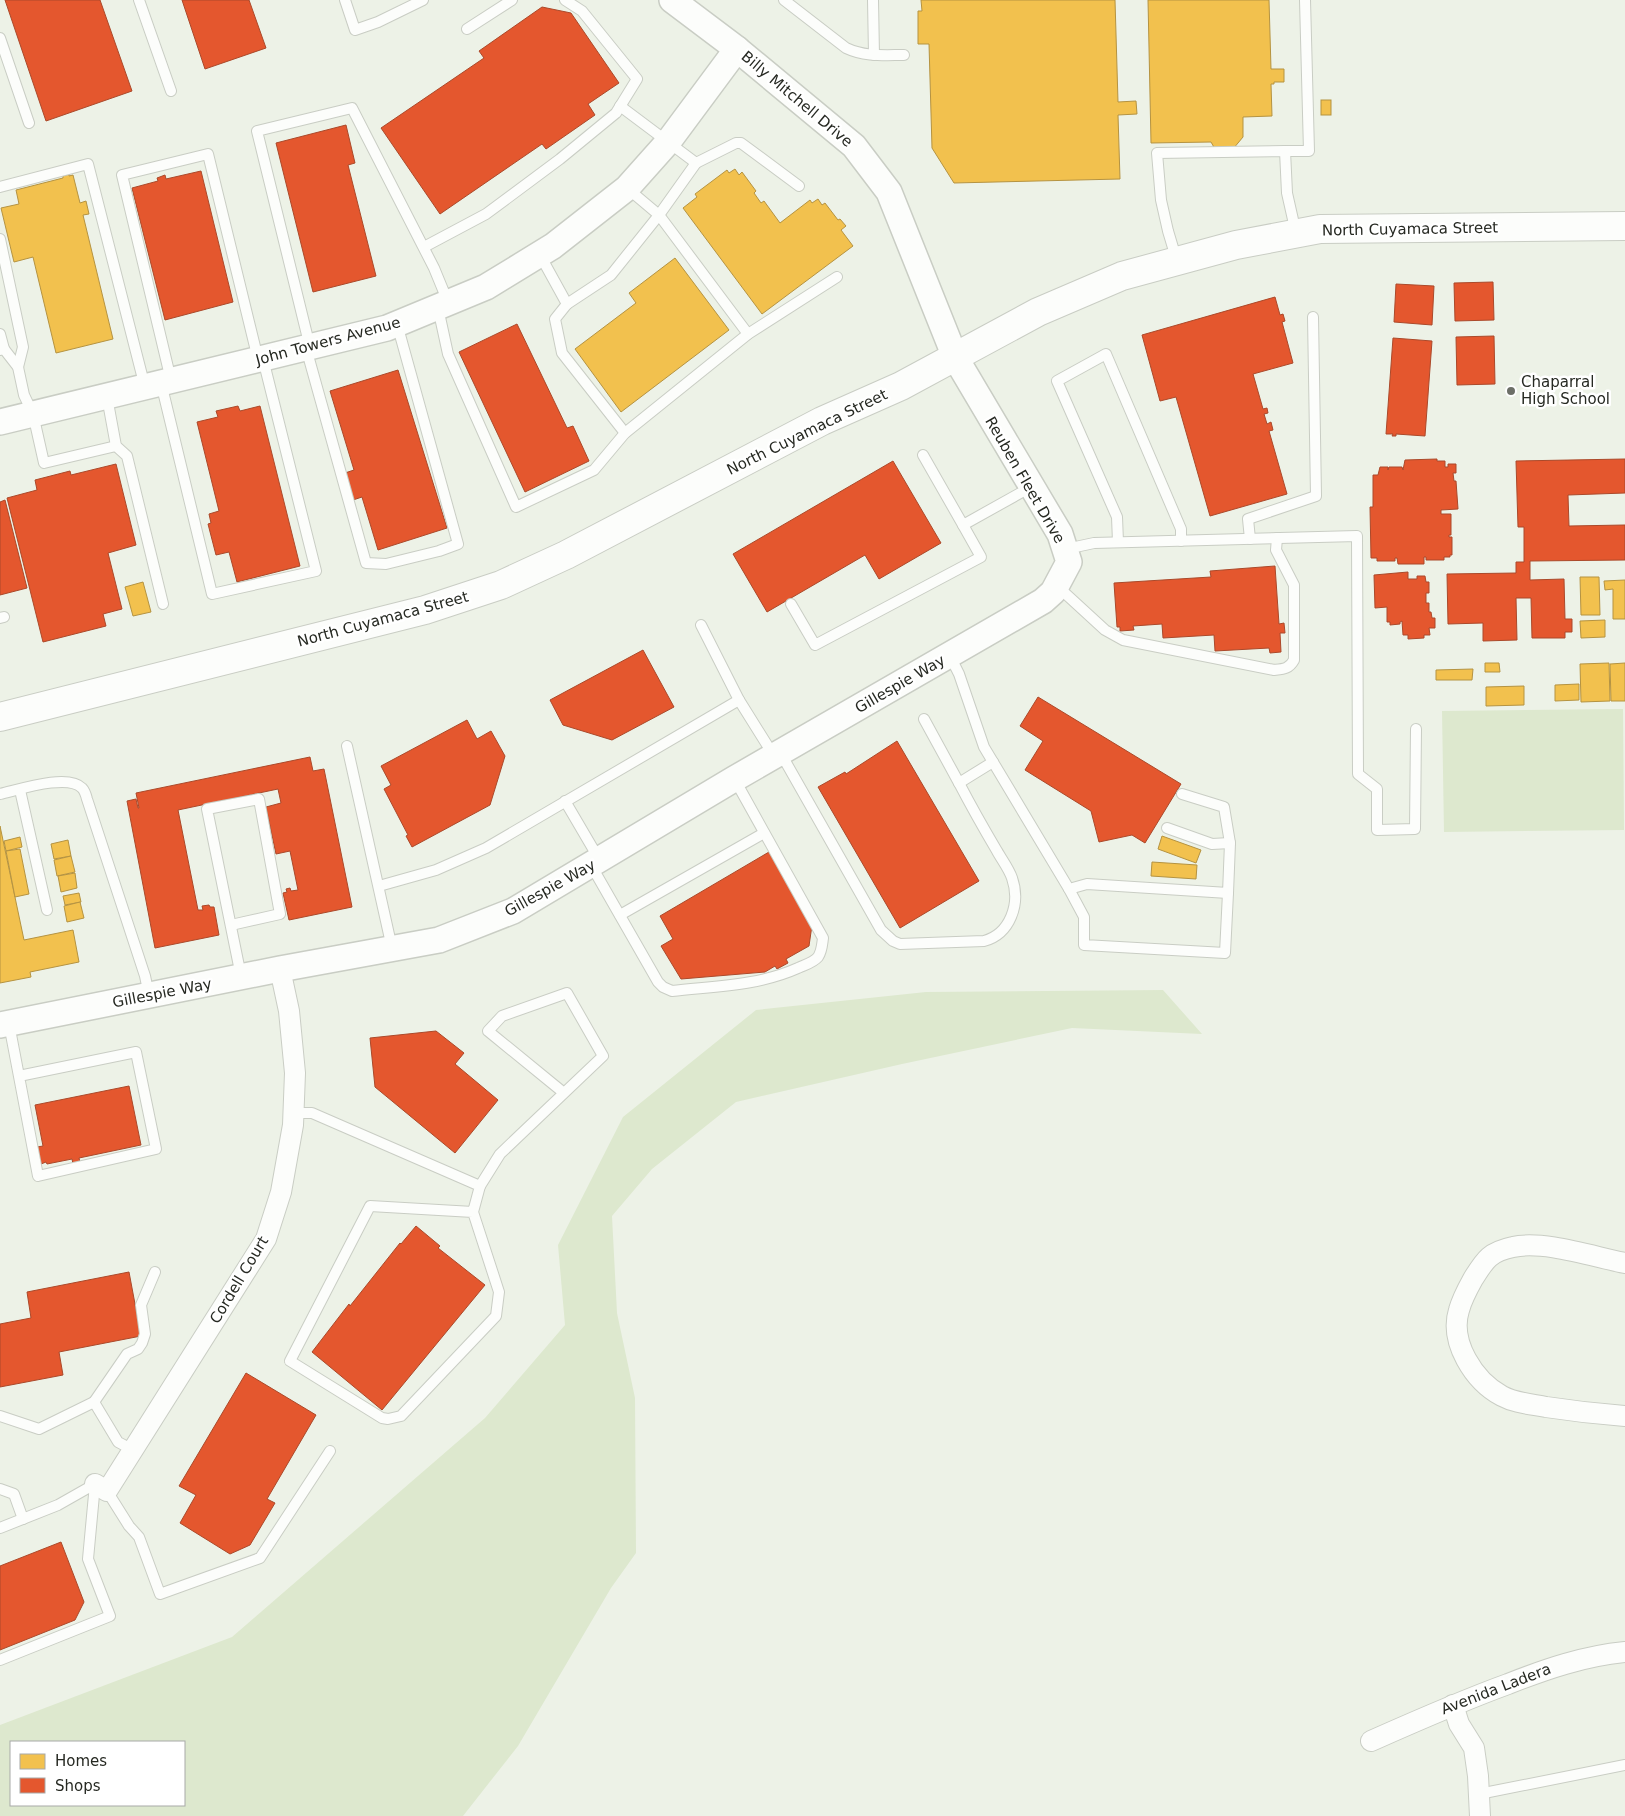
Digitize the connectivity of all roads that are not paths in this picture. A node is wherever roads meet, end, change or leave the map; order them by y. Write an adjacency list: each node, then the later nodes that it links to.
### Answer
1 (139, 0): 15 (lane)
2 (345, 0): 3 (lane)
3 (423, 0)
4 (512, 0): 10 (lane)
5 (565, 0): 16 (lane)
6 (672, 0): 12 (street, Billy Mitchell Drive)
7 (784, 0): 13 (lane)
8 (873, 0): 13 (lane)
9 (1306, 0): 19 (lane)
10 (467, 29)
11 (0, 38): 17 (lane)
12 (737, 49): 18 (street, John Towers Avenue); 40 (street, Billy Mitchell Drive)
13 (874, 55): 14 (lane)
14 (904, 55)
15 (171, 91)
16 (620, 106): 18 (lane); 28 (lane)
17 (29, 123)
18 (668, 142): 20 (lane); 23 (street, John Towers Avenue)
19 (1285, 151): 26 (lane); 30 (lane)
20 (696, 163): 21 (lane); 24 (lane)
21 (799, 186)
22 (0, 187): 43 (lane)
23 (626, 188): 24 (lane); 29 (street, John Towers Avenue)
24 (659, 215): 32 (lane); 37 (lane)
25 (1625, 226): 26 (main road, North Cuyamaca Street)
26 (1296, 234): 30 (main road, North Cuyamaca Street)
27 (0, 240): 42 (lane)
28 (424, 247): 33 (lane); 38 (lane)
29 (539, 254): 32 (lane); 33 (street, John Towers Avenue)
30 (1177, 261): 40 (main road, North Cuyamaca Street)
31 (837, 277): 37 (lane)
32 (567, 304): 47 (lane)
33 (444, 305): 35 (street, John Towers Avenue); 47 (lane)
34 (1313, 317): 53 (lane)
35 (397, 324): 38 (street, John Towers Avenue); 38 (lane)
36 (0, 334): 39 (lane)
37 (748, 334): 47 (lane)
38 (308, 347): 41 (street, John Towers Avenue)
39 (2, 349): 42 (lane)
40 (955, 357): 50 (street, Reuben Fleet Drive); 63 (main road, North Cuyamaca Street)
41 (261, 359): 43 (street, John Towers Avenue); 43 (lane); 43 (lane)
42 (18, 367): 45 (lane)
43 (159, 383): 44 (street, John Towers Avenue)
44 (107, 396): 45 (street, John Towers Avenue); 48 (lane)
45 (33, 414): 46 (street, John Towers Avenue); 48 (lane)
46 (0, 422)
47 (625, 433)
48 (116, 446): 58 (lane)
49 (923, 455): 51 (lane)
50 (1031, 487): 51 (lane); 56 (street, Reuben Fleet Drive)
51 (963, 525): 59 (lane)
52 (1277, 538): 53 (lane); 57 (lane); 65 (lane)
53 (1250, 539): 54 (lane)
54 (1181, 541): 55 (lane); 55 (lane)
55 (1118, 542): 56 (lane)
56 (1065, 549): 57 (street, Reuben Fleet Drive)
57 (1049, 593): 61 (street, Gillespie Way)
58 (163, 604)
59 (791, 604)
60 (701, 625): 62 (lane)
61 (950, 655): 67 (street, Gillespie Way); 68 (lane)
62 (739, 700): 67 (lane); 74 (lane)
63 (0, 717)
64 (924, 718): 70 (lane)
65 (1416, 729)
66 (347, 746): 79 (lane)
67 (777, 754): 69 (street, Gillespie Way); 70 (lane)
68 (993, 762): 70 (lane); 80 (lane)
69 (734, 779): 76 (lane); 78 (street, Gillespie Way)
70 (959, 783)
71 (20, 790): 72 (lane); 82 (lane); 88 (lane)
72 (0, 794)
73 (1182, 794): 77 (lane)
74 (565, 801): 78 (lane); 79 (lane)
75 (1168, 828): 77 (lane)
76 (764, 833): 83 (lane); 83 (lane)
77 (1230, 843): 81 (lane)
78 (595, 862): 83 (lane); 85 (street, Gillespie Way)
79 (378, 886): 85 (lane)
80 (1069, 889): 81 (lane); 81 (lane)
81 (1228, 893)
82 (47, 910)
83 (620, 915)
84 (230, 925): 84 (lane); 87 (lane)
85 (392, 948): 86 (street, Gillespie Way)
86 (280, 969): 87 (street, Gillespie Way); 92 (street, Cordell Court)
87 (241, 977): 88 (street, Gillespie Way)
88 (149, 996): 89 (street, Gillespie Way)
89 (4, 1024): 90 (lane)
90 (19, 1076): 90 (lane)
91 (564, 1093): 91 (lane); 93 (lane)
92 (294, 1113): 93 (lane); 100 (street, Cordell Court)
93 (480, 1186): 94 (lane)
94 (473, 1212): 94 (lane)
95 (1625, 1263): 99 (street)
96 (155, 1272): 97 (lane)
97 (94, 1402): 98 (lane); 100 (lane)
98 (0, 1416)
99 (1625, 1416)
100 (133, 1450): 102 (street, Cordell Court)
101 (330, 1451): 102 (lane)
102 (101, 1487): 104 (lane); 107 (lane)
103 (0, 1488): 104 (lane)
104 (24, 1519): 105 (lane)
105 (0, 1528)
106 (1625, 1652): 108 (street, Avenida Ladera)
107 (0, 1660)
108 (1453, 1705): 109 (street, Avenida Ladera); 111 (street)
109 (1371, 1741)
110 (1625, 1765): 111 (lane)
111 (1479, 1794): 112 (street)
112 (1480, 1816)

